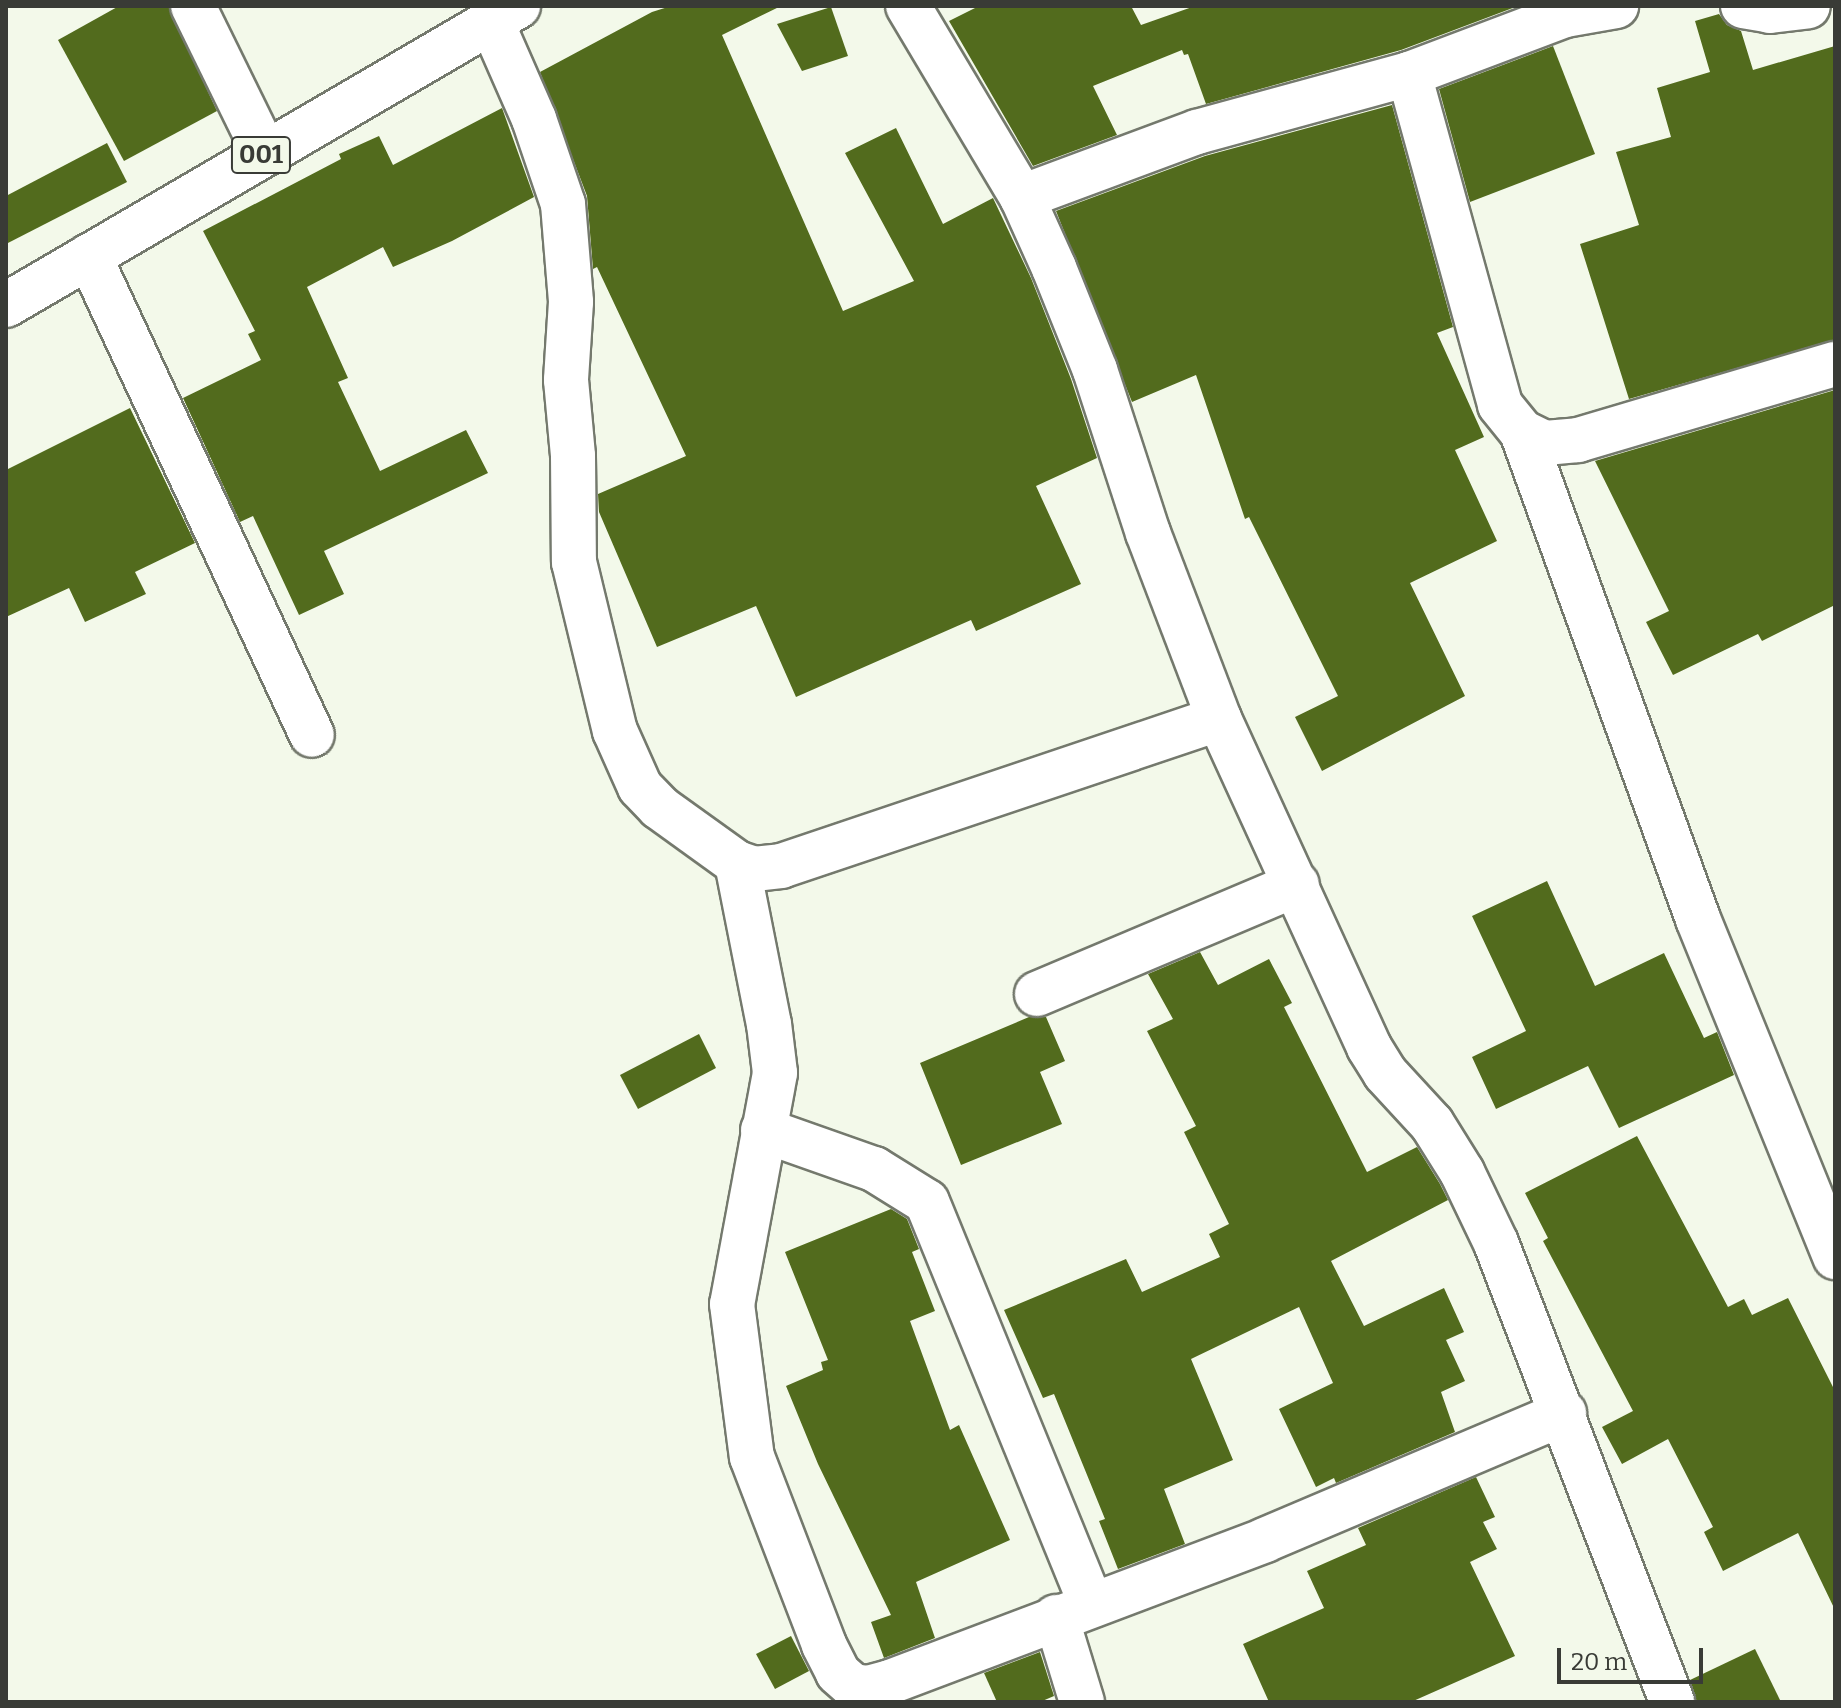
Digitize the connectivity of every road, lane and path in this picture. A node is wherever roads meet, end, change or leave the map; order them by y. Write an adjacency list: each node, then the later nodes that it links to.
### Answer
1 (193, 6): 8 (street)
2 (908, 6): 9 (street)
3 (1616, 6): 7 (street)
4 (1743, 6): 5 (street)
5 (1808, 6)
6 (504, 14): 8 (street, 001); 16 (street)
7 (1409, 74): 9 (street); 13 (street)
8 (265, 153): 10 (street, 001)
9 (1022, 197): 14 (street)
10 (89, 256): 11 (street, 001); 15 (street)
11 (6, 305)
12 (1835, 364): 13 (street)
13 (1522, 432): 20 (street)
14 (1219, 719): 16 (street); 17 (street)
15 (312, 735)
16 (737, 863): 19 (street)
17 (1297, 884): 18 (street); 21 (street)
18 (1037, 994)
19 (763, 1130): 22 (street); 22 (street)
20 (1835, 1257)
21 (1564, 1413): 22 (street); 24 (street)
22 (1074, 1610): 23 (street)
23 (1082, 1702)
24 (1672, 1702)

